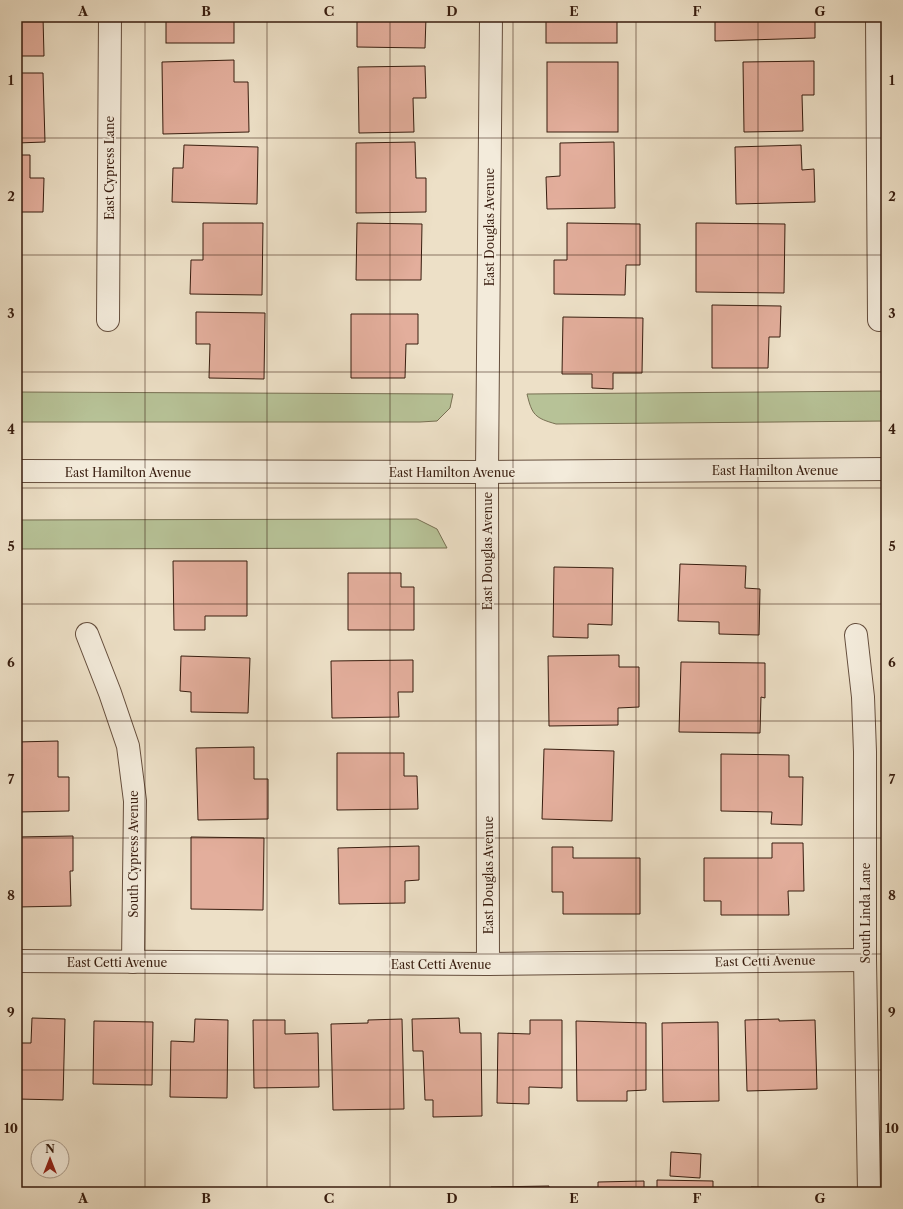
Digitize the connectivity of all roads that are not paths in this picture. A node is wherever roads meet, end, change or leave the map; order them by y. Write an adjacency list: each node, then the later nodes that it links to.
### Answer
1 (110, 17): 4 (street, East Cypress Lane)
2 (491, 17): 8 (street, East Douglas Avenue)
3 (877, 17): 5 (street)
4 (108, 320)
5 (879, 320)
6 (886, 469): 8 (street, East Hamilton Avenue)
7 (17, 471): 8 (street, East Hamilton Avenue)
8 (487, 472): 14 (street, East Douglas Avenue)
9 (87, 634): 13 (street, South Cypress Avenue)
10 (856, 635): 11 (street, South Linda Lane)
11 (865, 960): 14 (street, East Cetti Avenue); 15 (street, South Linda Lane)
12 (17, 961): 13 (street, East Cetti Avenue)
13 (133, 962): 14 (street, East Cetti Avenue)
14 (488, 964)
15 (869, 1192)

